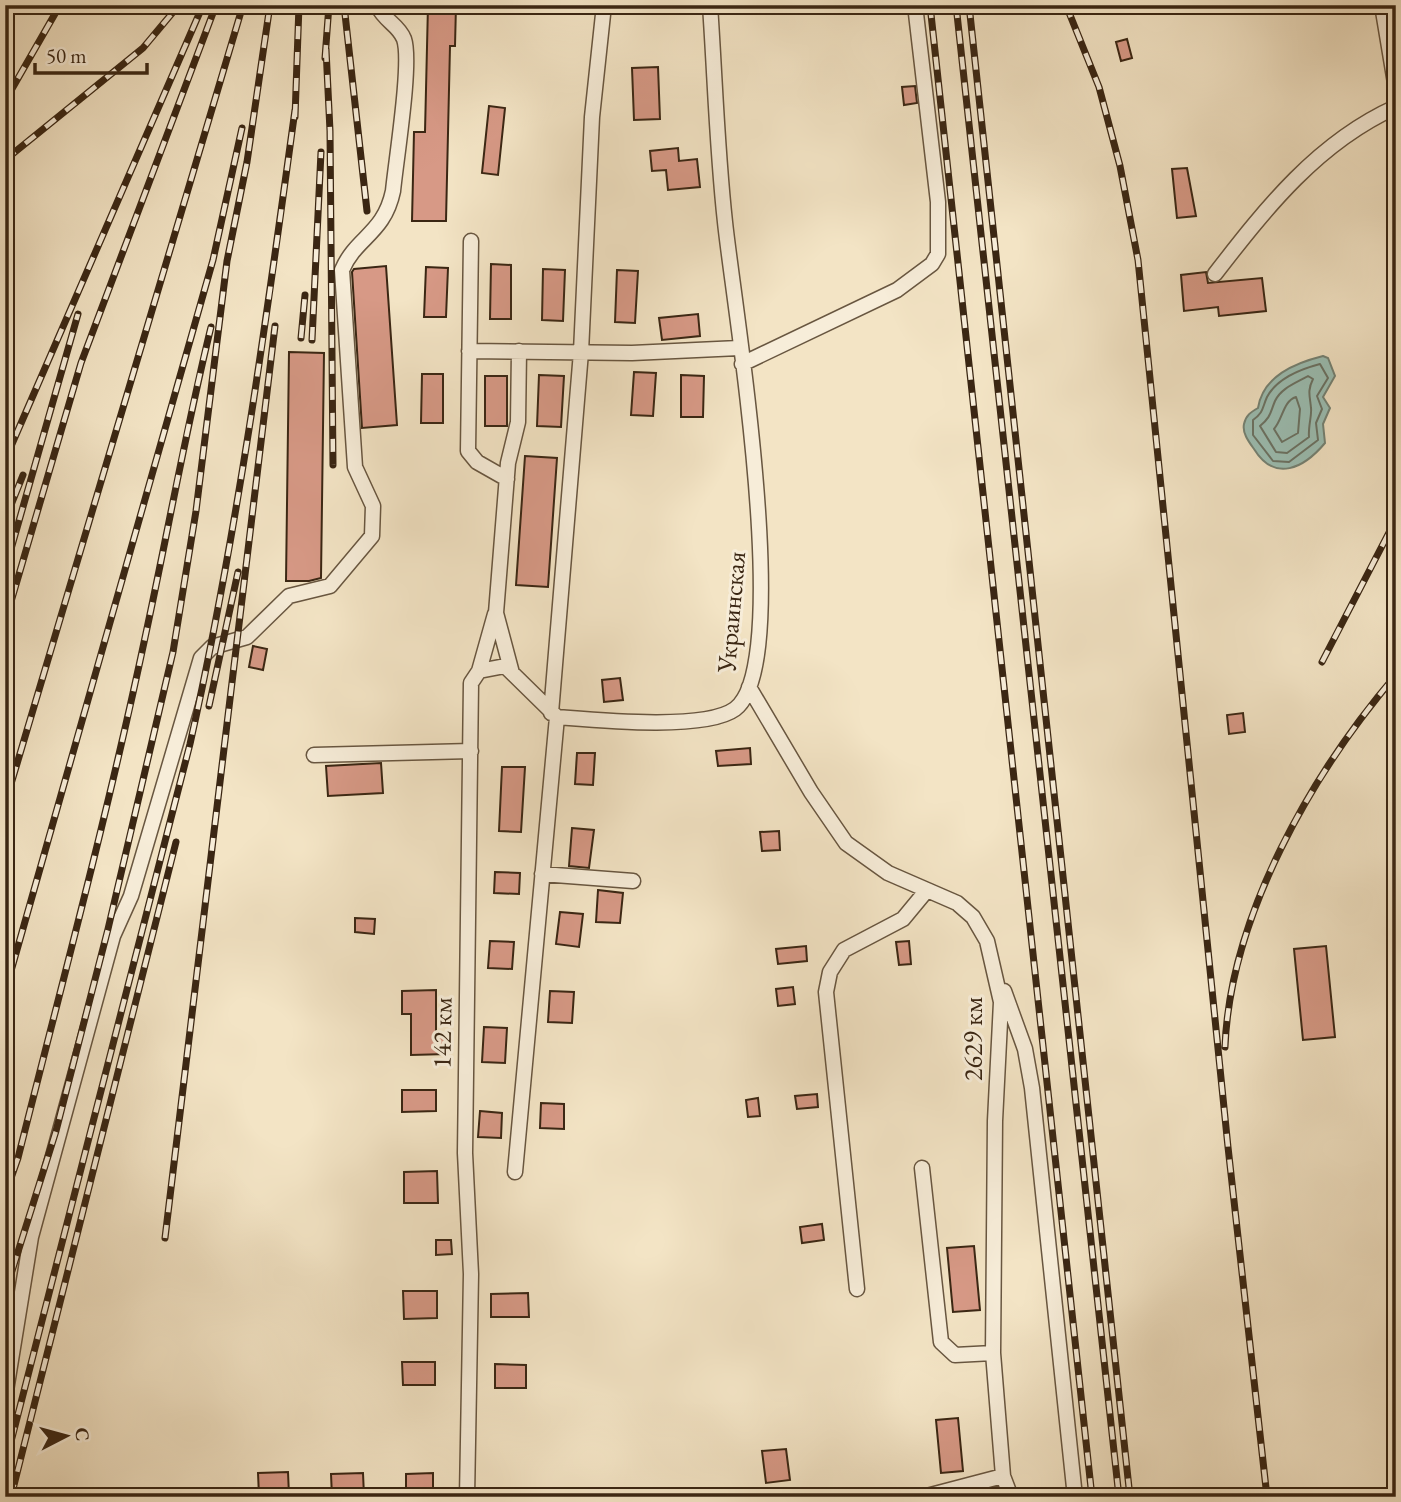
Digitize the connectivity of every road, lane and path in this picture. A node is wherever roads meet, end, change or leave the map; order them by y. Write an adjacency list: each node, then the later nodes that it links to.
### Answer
1 (377, 5): 31 (street)
2 (604, 5): 13 (street)
3 (709, 5): 10 (street, Украинская)
4 (915, 5): 14 (street)
5 (1382, 5): 6 (street)
6 (1396, 89)
7 (1396, 107): 9 (street)
8 (471, 242): 11 (street)
9 (1215, 274)
10 (739, 348): 13 (street); 14 (street, Украинская)
11 (469, 351): 12 (street); 15 (street)
12 (519, 351): 13 (street); 15 (street)
13 (581, 352): 20 (street)
14 (742, 364): 19 (street, Украинская)
15 (507, 479): 16 (street)
16 (496, 613): 17 (street, 142 км); 18 (street)
17 (479, 671): 18 (street); 21 (street, 142 км)
18 (512, 673): 20 (street)
19 (750, 687): 20 (street, Украинская); 25 (street, 2629 км)
20 (554, 715): 23 (street)
21 (471, 751): 22 (street); 33 (street, 142 км)
22 (314, 755)
23 (542, 874): 24 (street); 28 (street)
24 (633, 881)
25 (927, 890): 26 (street, 2629 км); 29 (street)
26 (996, 970): 30 (street, 2629 км); 36 (street)
27 (922, 1168): 30 (street)
28 (515, 1172)
29 (857, 1289)
30 (993, 1353): 32 (street, 2629 км)
31 (5, 1396)
32 (1003, 1476): 34 (street); 35 (street, 2629 км)
33 (467, 1497)
34 (923, 1497)
35 (1011, 1497)
36 (1075, 1497)

